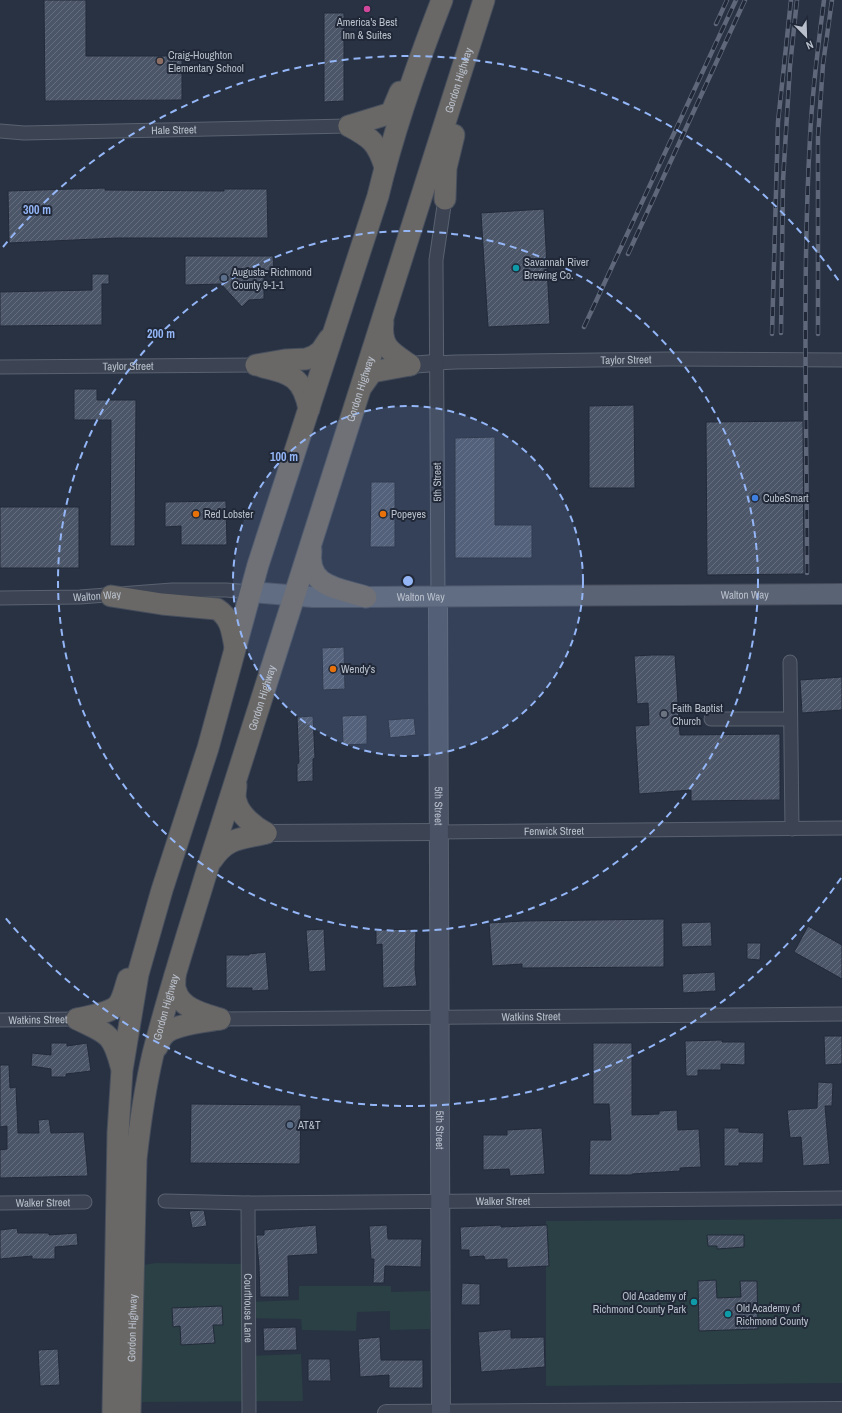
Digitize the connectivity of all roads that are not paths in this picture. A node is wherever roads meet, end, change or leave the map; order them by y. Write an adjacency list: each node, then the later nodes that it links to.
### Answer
1 (429, 0): 4 (highway)
2 (441, 0): 4 (highway); 5 (highway, Gordon Highway)
3 (481, 9): 9 (highway); 10 (highway, Gordon Highway)
4 (427, 23): 5 (highway); 6 (highway)
5 (426, 45): 8 (highway, Gordon Highway)
6 (349, 126): 7 (street, Hale Street); 8 (highway)
7 (0, 131)
8 (385, 167): 11 (highway, Gordon Highway)
9 (445, 199): 13 (street, 5th Street)
10 (384, 314): 15 (highway); 17 (highway, Gordon Highway)
11 (332, 336): 14 (highway); 18 (highway, Gordon Highway)
12 (842, 360): 13 (street, Taylor Street)
13 (436, 363): 15 (street, Taylor Street); 25 (street, 5th Street)
14 (256, 365): 16 (street, Taylor Street); 18 (highway)
15 (410, 365): 17 (highway)
16 (0, 367)
17 (358, 394): 19 (highway, Gordon Highway)
18 (308, 409): 20 (highway, Gordon Highway)
19 (313, 538): 23 (highway, Gordon Highway); 24 (highway)
20 (251, 592): 22 (street, Walton Way); 23 (main road, Walton Way); 27 (highway, Gordon Highway)
21 (842, 594): 25 (main road, Walton Way)
22 (111, 596): 26 (street, Walton Way); 27 (highway)
23 (295, 596): 24 (main road, Walton Way); 31 (highway, Gordon Highway)
24 (366, 597): 25 (main road, Walton Way)
25 (438, 597): 34 (main road, 5th Street)
26 (0, 598)
27 (235, 647): 37 (highway, Gordon Highway)
28 (790, 662): 30 (street)
29 (711, 719): 30 (street)
30 (790, 719): 33 (street)
31 (236, 781): 35 (highway); 36 (highway, Gordon Highway)
32 (842, 828): 33 (street, Fenwick Street)
33 (792, 829): 34 (street, Fenwick Street)
34 (439, 832): 35 (street, Fenwick Street); 40 (main road, 5th Street)
35 (266, 833): 36 (highway)
36 (209, 864): 38 (highway, Gordon Highway)
37 (162, 890): 41 (highway); 45 (highway, Gordon Highway)
38 (175, 976): 42 (highway); 44 (highway, Gordon Highway)
39 (842, 1014): 40 (street, Watkins Street)
40 (440, 1017): 42 (street, Watkins Street); 48 (main road, 5th Street)
41 (77, 1019): 43 (street, Watkins Street); 45 (highway)
42 (220, 1019): 44 (highway)
43 (0, 1020)
44 (153, 1054): 52 (highway, Gordon Highway)
45 (122, 1070): 52 (highway, Gordon Highway)
46 (842, 1198): 48 (street, Walker Street)
47 (165, 1201): 51 (street, Walker Street)
48 (440, 1201): 51 (street, Walker Street); 58 (main road, 5th Street)
49 (85, 1202): 50 (street, Walker Street)
50 (0, 1203)
51 (248, 1204): 56 (street, Courthouse Lane)
52 (122, 1376): 54 (highway, Gordon Highway); 55 (highway, Gordon Highway)
53 (842, 1410): 58 (street)
54 (113, 1413)
55 (130, 1413)
56 (248, 1413)
57 (386, 1413): 58 (street)
58 (441, 1413)

